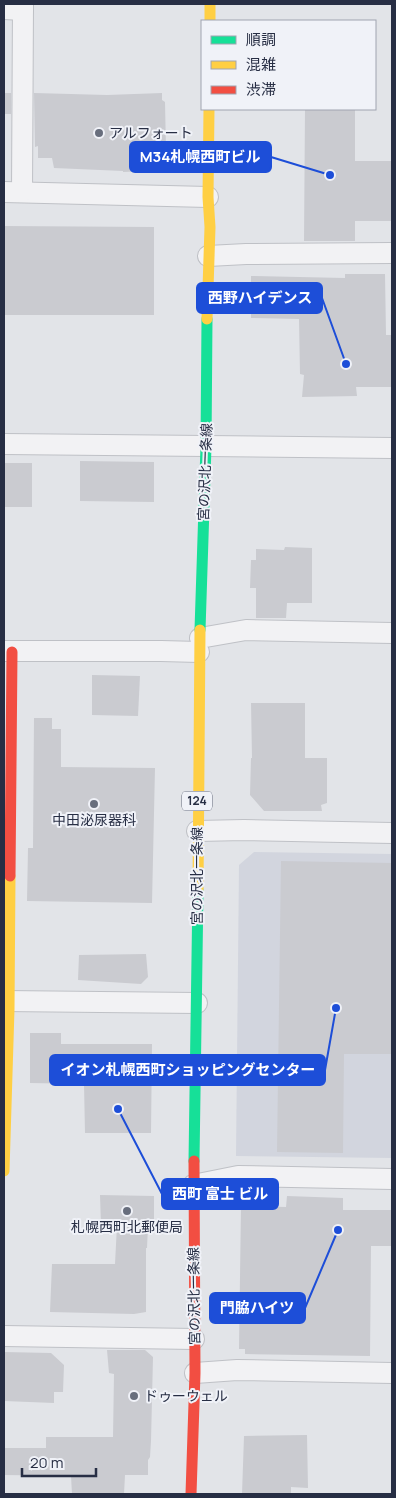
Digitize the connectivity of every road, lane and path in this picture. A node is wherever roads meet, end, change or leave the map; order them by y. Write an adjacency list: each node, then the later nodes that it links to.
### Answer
1 (210, 4): 3 (main road)
2 (16, 8): 5 (street)
3 (210, 20)
4 (209, 110): 6 (main road, 宮の沢北一条線 / 124)
5 (13, 192): 6 (street)
6 (208, 196): 8 (main road, 宮の沢北一条線 / 124)
7 (392, 253): 8 (street)
8 (208, 256): 10 (main road, 宮の沢北一条線 / 124)
9 (4, 444): 10 (street)
10 (206, 446): 11 (street); 13 (main road, 宮の沢北一条線 / 124)
11 (392, 448)
12 (392, 633): 13 (street)
13 (199, 645): 14 (street); 16 (main road, 宮の沢北一条線 / 124)
14 (8, 651): 15 (main road)
15 (7, 822): 18 (main road)
16 (197, 831): 17 (street); 19 (main road, 宮の沢北一条線 / 124)
17 (392, 833)
18 (6, 1001): 19 (street); 20 (main road)
19 (196, 1003): 22 (main road, 宮の沢北一条線 / 124)
20 (4, 1171)
21 (392, 1179): 22 (street)
22 (193, 1186): 24 (main road, 宮の沢北一条線 / 124)
23 (4, 1336): 24 (street)
24 (194, 1339): 25 (main road, 宮の沢北一条線 / 124)
25 (195, 1373): 26 (street); 27 (main road, 宮の沢北一条線 / 124)
26 (392, 1373)
27 (191, 1494)

